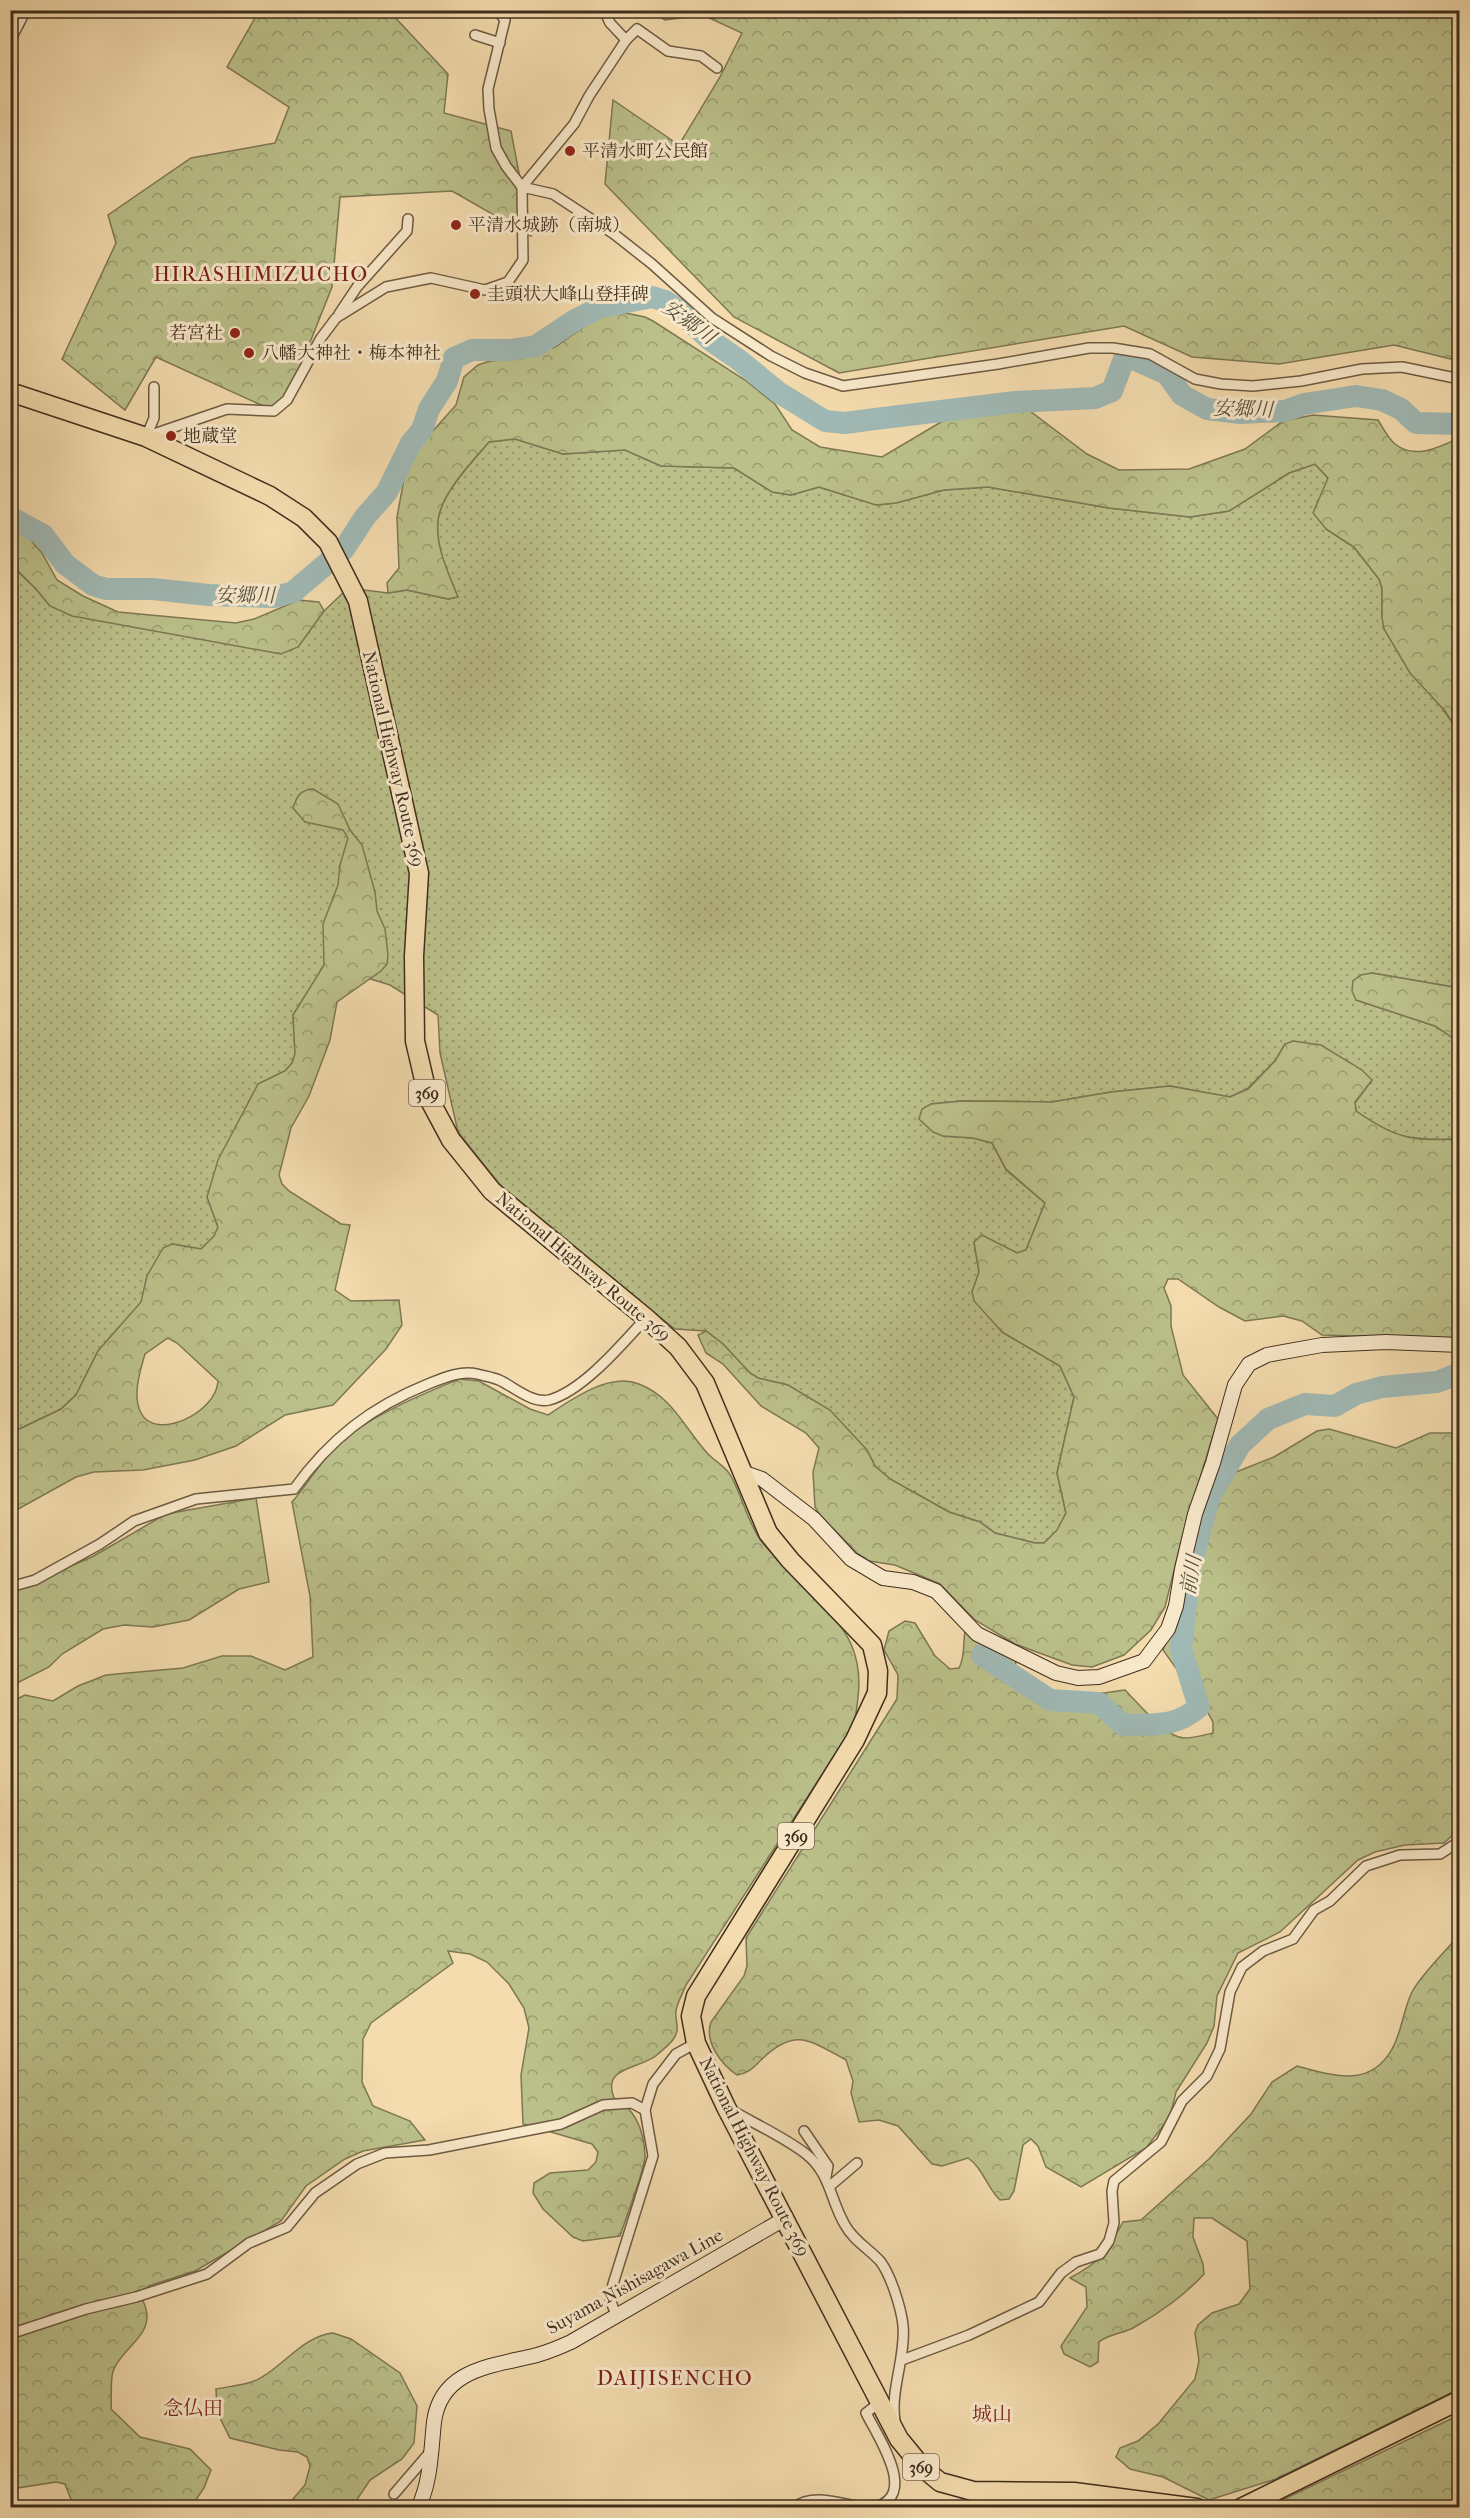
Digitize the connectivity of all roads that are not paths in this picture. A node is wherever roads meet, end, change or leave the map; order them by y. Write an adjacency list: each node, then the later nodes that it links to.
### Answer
1 (26, 10): 6 (street)
2 (497, 10): 7 (street)
3 (604, 10): 5 (street)
4 (475, 35): 7 (street)
5 (626, 40): 8 (street); 9 (street)
6 (10, 41)
7 (500, 43): 9 (street)
8 (717, 68)
9 (522, 187): 11 (street); 12 (street)
10 (408, 219): 11 (street)
11 (336, 318): 15 (street)
12 (1460, 379)
13 (154, 387): 15 (street)
14 (10, 392): 15 (highway, National Highway Route 369 / 369)
15 (146, 437): 16 (highway, National Highway Route 369 / 369)
16 (646, 1318): 18 (highway, National Highway Route 369 / 369); 19 (street)
17 (1460, 1345): 18 (main road)
18 (742, 1472): 21 (highway, National Highway Route 369 / 369)
19 (10, 1587)
20 (1460, 1841): 31 (street)
21 (696, 2043): 22 (highway, National Highway Route 369 / 369); 23 (street)
22 (726, 2108): 26 (street); 28 (highway, National Highway Route 369 / 369)
23 (645, 2110): 29 (street); 30 (street)
24 (804, 2131): 26 (street)
25 (857, 2163): 27 (street)
26 (826, 2176): 27 (street)
27 (830, 2186): 31 (street)
28 (786, 2218): 29 (main road, Suyama Nishisagawa Line); 33 (highway, National Highway Route 369 / 369)
29 (616, 2315): 35 (main road, Suyama Nishisagawa Line)
30 (10, 2334)
31 (902, 2360): 34 (street)
32 (1460, 2400): 41 (highway)
33 (879, 2403): 34 (highway, National Highway Route 369 / 369); 39 (street)
34 (899, 2439): 40 (highway, National Highway Route 369 / 369)
35 (431, 2451): 36 (street); 37 (main road, Suyama Nishisagawa Line)
36 (394, 2494)
37 (418, 2508)
38 (793, 2508): 39 (street)
39 (867, 2508)
40 (1197, 2508)
41 (1241, 2508)

